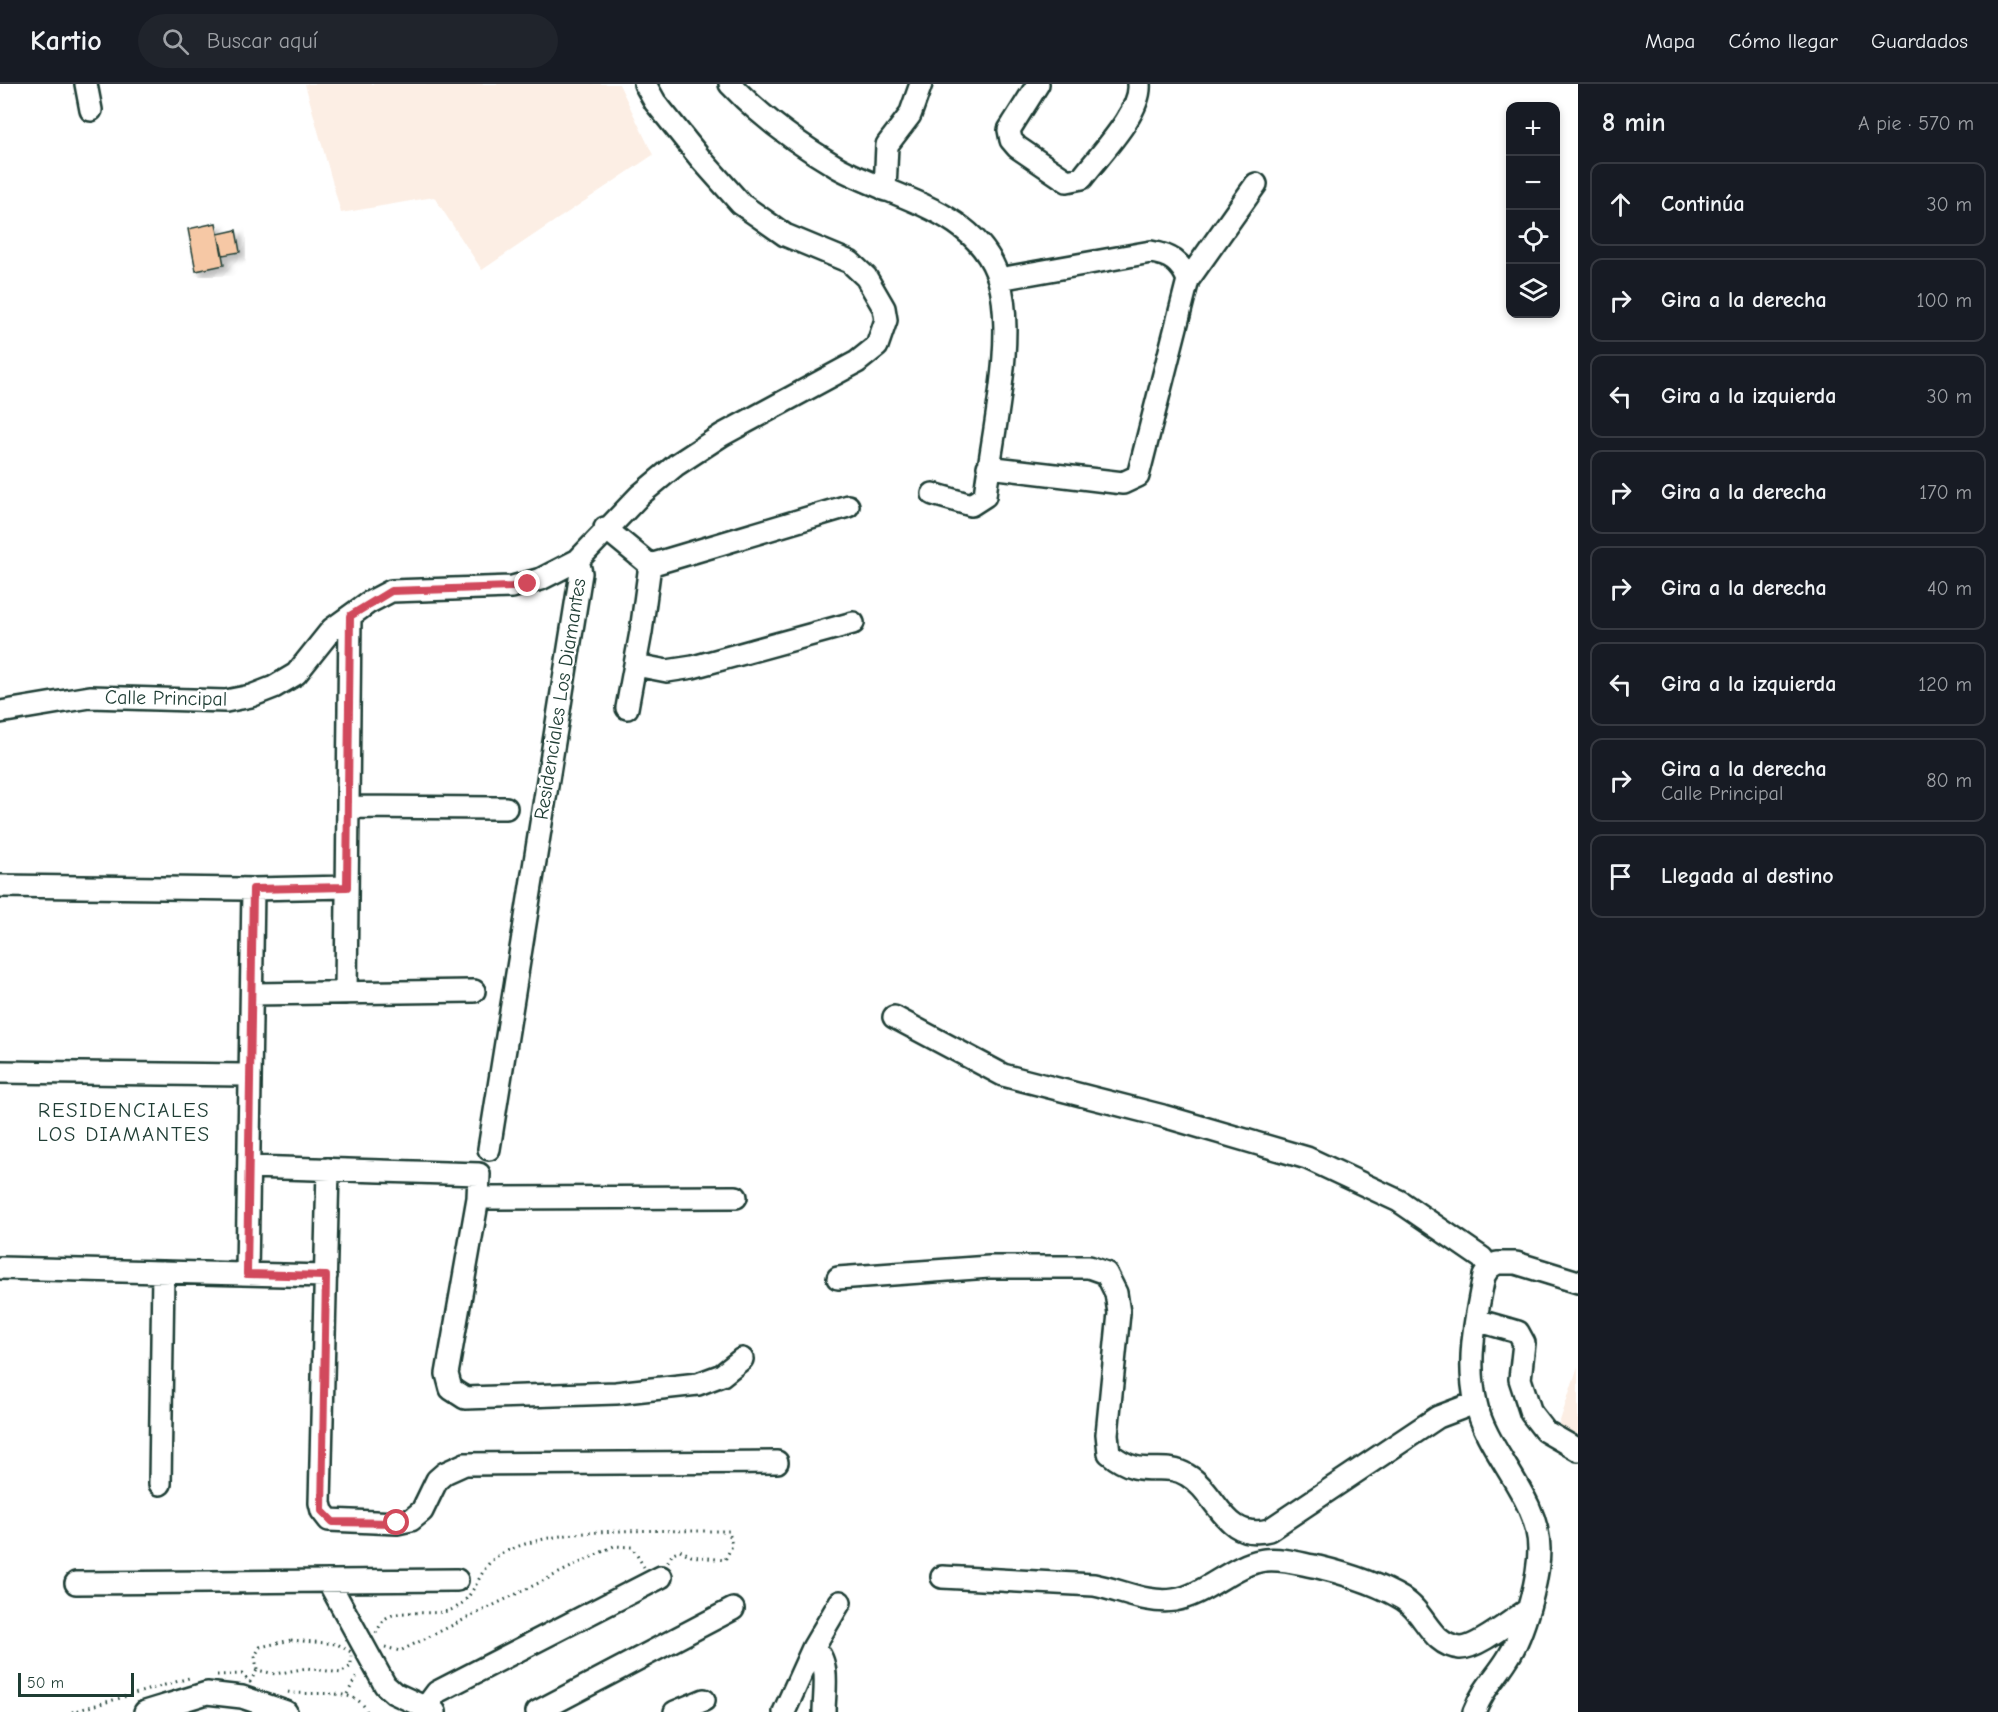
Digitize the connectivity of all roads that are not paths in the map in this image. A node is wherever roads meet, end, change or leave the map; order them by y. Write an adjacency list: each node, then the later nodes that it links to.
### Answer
1 (86, 84): 7 (street)
2 (645, 84): 15 (street, Residenciales Los Diamantes)
3 (730, 84): 9 (street)
4 (921, 84): 9 (street)
5 (1038, 84): 6 (street)
6 (1139, 84)
7 (91, 110)
8 (1256, 184): 11 (street)
9 (885, 190): 10 (street)
10 (999, 279): 11 (street); 12 (street)
11 (1188, 280): 12 (street)
12 (988, 467): 13 (street)
13 (933, 494)
14 (848, 506): 17 (street)
15 (606, 528): 16 (street, Residenciales Los Diamantes); 17 (street)
16 (578, 560): 18 (street, Calle Principal); 34 (street, Residenciales Los Diamantes)
17 (650, 565): 20 (street)
18 (350, 616): 22 (street, Calle Principal); 23 (street)
19 (853, 623): 20 (street)
20 (636, 665): 21 (street)
21 (627, 708)
22 (0, 712)
23 (348, 807): 24 (street); 26 (street)
24 (506, 808)
25 (0, 886): 27 (street)
26 (347, 887): 27 (street); 29 (street)
27 (253, 889): 30 (street)
28 (474, 992): 29 (street)
29 (346, 993): 30 (street)
30 (252, 994): 33 (street)
31 (894, 1017): 40 (street)
32 (0, 1072): 33 (street)
33 (250, 1075): 35 (street)
34 (489, 1149)
35 (249, 1167): 36 (street); 42 (street)
36 (328, 1169): 38 (street); 43 (street)
37 (736, 1197): 38 (street)
38 (478, 1198): 47 (street)
39 (0, 1268): 41 (street)
40 (1490, 1268): 45 (street); 46 (street)
41 (163, 1272): 42 (street); 51 (street)
42 (247, 1274): 43 (street)
43 (326, 1276): 50 (street)
44 (838, 1278): 48 (street)
45 (1578, 1282)
46 (1476, 1320): 48 (street); 49 (street)
47 (742, 1359)
48 (1476, 1403): 59 (street)
49 (1578, 1450)
50 (777, 1462)
51 (160, 1484)
52 (658, 1571): 62 (street)
53 (942, 1577): 59 (street)
54 (457, 1580): 55 (street)
55 (328, 1581): 56 (street); 62 (street)
56 (76, 1583)
57 (840, 1602): 60 (street)
58 (733, 1609): 65 (street)
59 (1526, 1611): 69 (street)
60 (813, 1648): 67 (street); 68 (street)
61 (704, 1700): 66 (street)
62 (430, 1710)
63 (145, 1712): 64 (street)
64 (286, 1712)
65 (537, 1712)
66 (675, 1712)
67 (784, 1712)
68 (824, 1712)
69 (1474, 1712)

